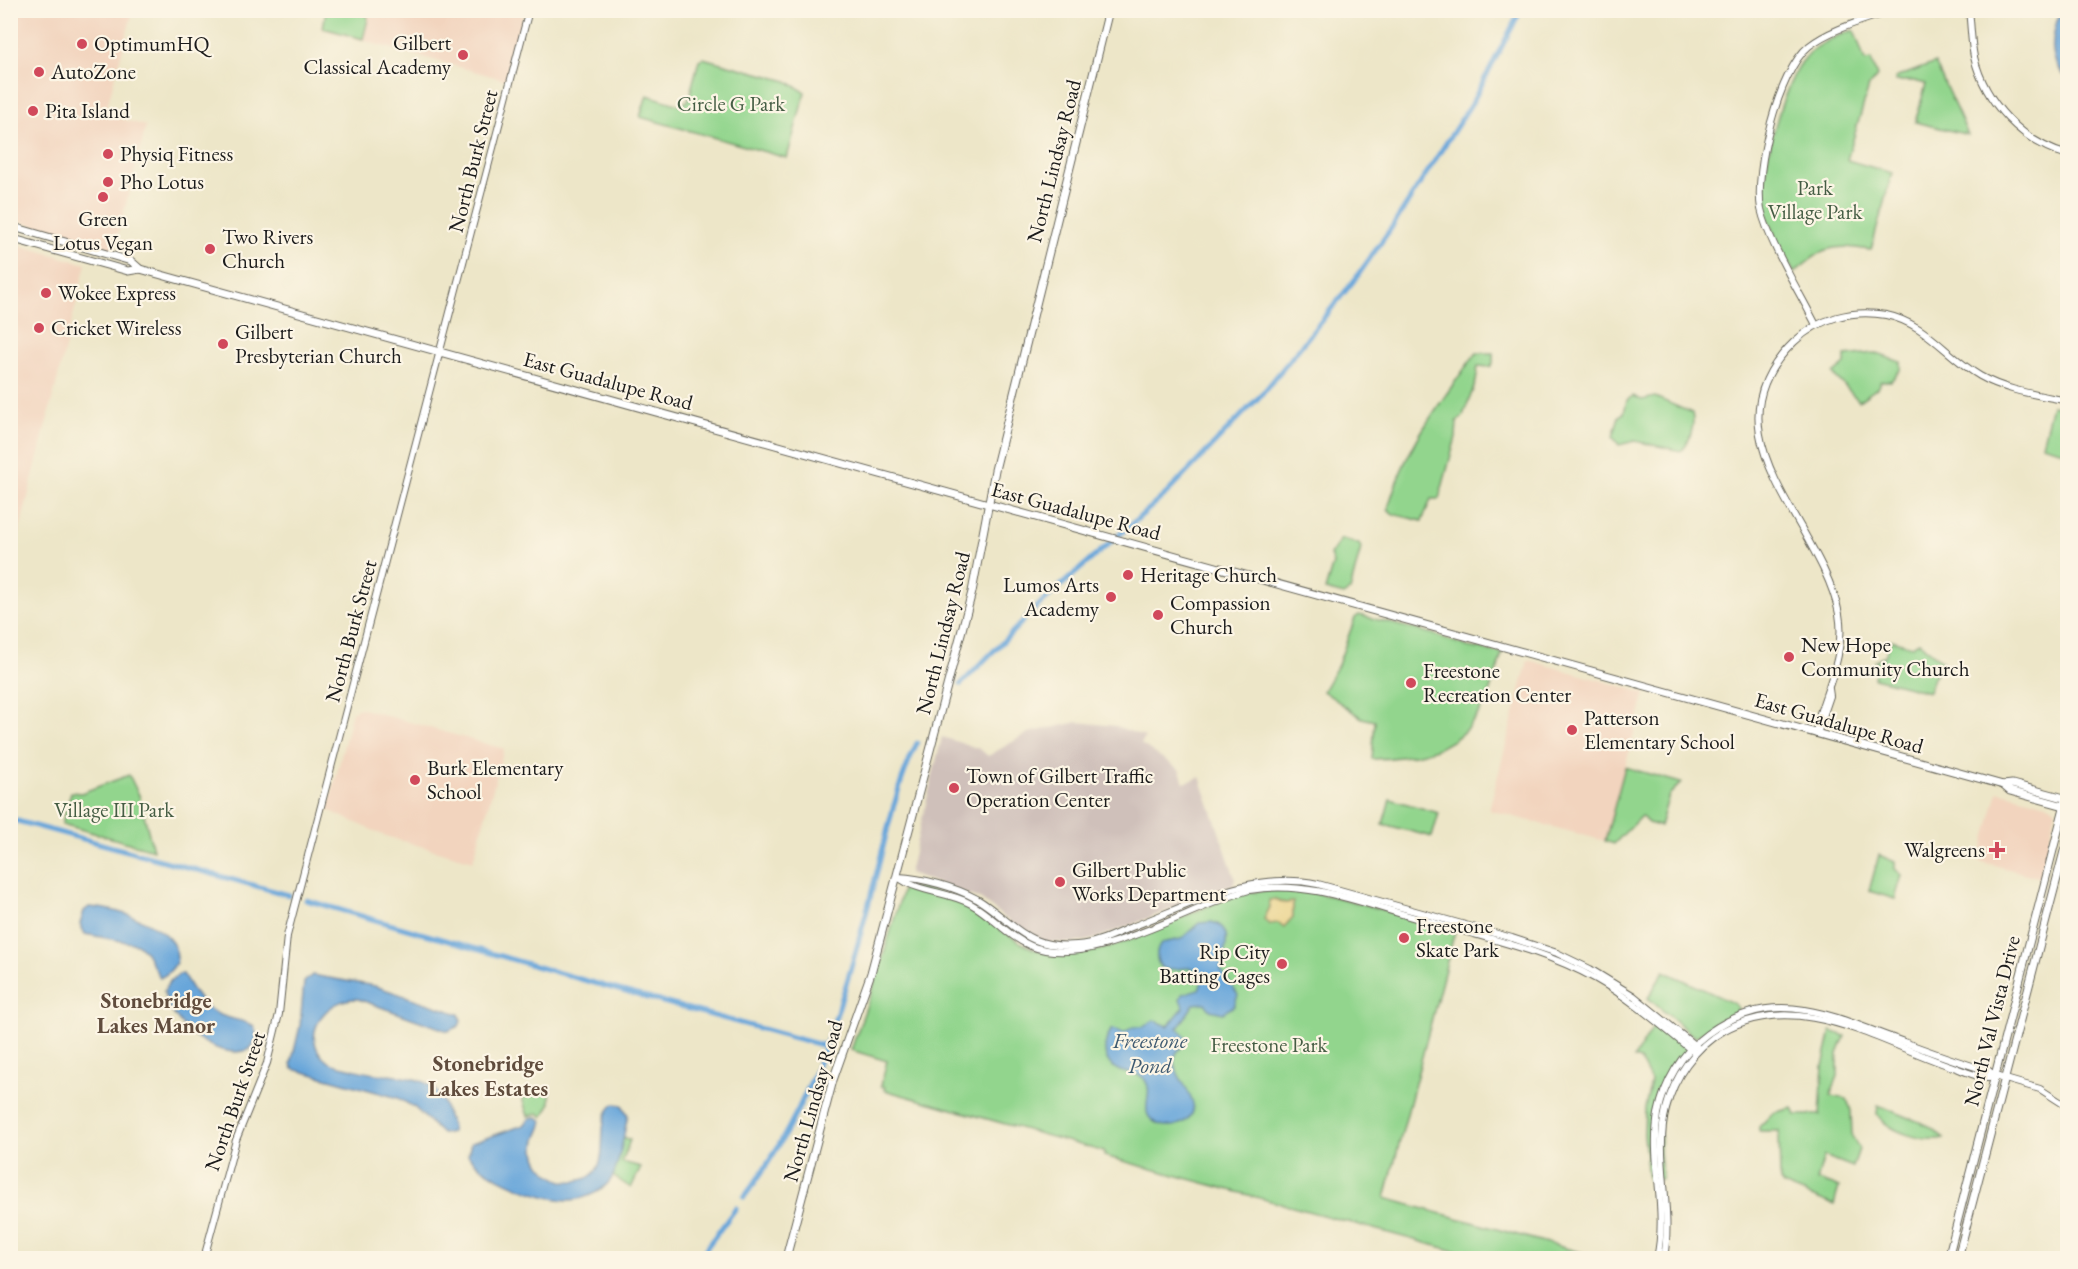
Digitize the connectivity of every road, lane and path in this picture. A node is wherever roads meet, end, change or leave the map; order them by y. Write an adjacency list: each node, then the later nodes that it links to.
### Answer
1 (13, 10): 6 (main road)
2 (529, 10): 12 (street, North Burk Street)
3 (1109, 10): 14 (main road, North Lindsay Road)
4 (1893, 10): 11 (street)
5 (1969, 10): 7 (street)
6 (10, 20)
7 (2067, 155)
8 (10, 226): 10 (main road, East Guadalupe Road)
9 (10, 238): 10 (main road, East Guadalupe Road)
10 (140, 269): 12 (main road, East Guadalupe Road)
11 (1816, 325): 13 (street); 15 (street)
12 (442, 352): 14 (main road, East Guadalupe Road); 23 (street, North Burk Street)
13 (2067, 401)
14 (989, 504): 15 (main road, East Guadalupe Road); 18 (main road, North Lindsay Road)
15 (1817, 734): 16 (main road, East Guadalupe Road)
16 (2066, 801): 20 (main road, North Val Vista Drive)
17 (2067, 836): 21 (main road, North Val Vista Drive)
18 (898, 877): 19 (street); 24 (main road, North Lindsay Road)
19 (1694, 1049): 20 (street); 25 (street); 26 (street)
20 (1995, 1076): 21 (street); 27 (main road, North Val Vista Drive)
21 (2005, 1078): 22 (street); 28 (main road, North Val Vista Drive)
22 (2067, 1107)
23 (204, 1258)
24 (786, 1258)
25 (1657, 1258)
26 (1664, 1258)
27 (1948, 1258)
28 (1958, 1258)

